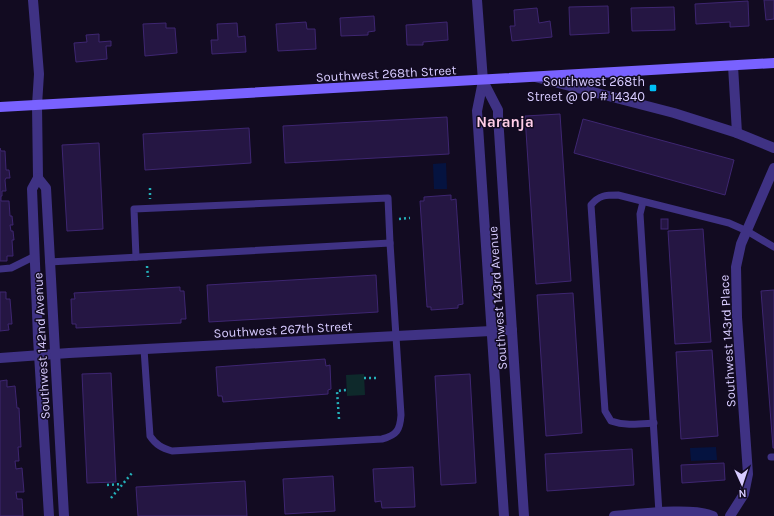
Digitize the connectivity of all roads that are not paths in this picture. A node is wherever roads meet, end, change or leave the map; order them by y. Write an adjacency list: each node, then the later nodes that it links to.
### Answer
1 (33, 0): 7 (street, Southwest 142nd Avenue)
2 (477, 0): 6 (street, Southwest 143rd Avenue)
3 (774, 63): 4 (main road, Southwest 268th Street)
4 (733, 66): 5 (main road, Southwest 268th Street); 9 (street)
5 (535, 77): 6 (main road, Southwest 268th Street); 9 (street)
6 (483, 81): 7 (main road, Southwest 268th Street); 21 (street, Southwest 143rd Avenue); 22 (street, Southwest 143rd Avenue)
7 (37, 105): 8 (main road, Southwest 268th Street); 12 (street, Southwest 142nd Avenue)
8 (0, 107)
9 (737, 133): 10 (street)
10 (774, 148)
11 (774, 168): 14 (street, Southwest 143rd Place)
12 (38, 178): 17 (street, Southwest 142nd Avenue); 19 (street, Southwest 142nd Avenue)
13 (643, 202): 14 (lane); 28 (lane); 28 (lane)
14 (747, 231): 16 (lane); 37 (street, Southwest 143rd Place)
15 (390, 243): 18 (lane); 18 (lane); 23 (lane)
16 (774, 246)
17 (35, 256): 20 (lane); 26 (street, Southwest 142nd Avenue)
18 (136, 257): 19 (lane)
19 (50, 262): 25 (street, Southwest 142nd Avenue)
20 (0, 269)
21 (512, 330): 22 (street, Southwest 267th Street); 34 (street, Southwest 143rd Avenue)
22 (492, 331): 23 (street, Southwest 267th Street); 33 (street, Southwest 143rd Avenue)
23 (396, 336): 24 (street, Southwest 267th Street); 24 (lane)
24 (144, 349): 25 (street, Southwest 267th Street)
25 (55, 354): 26 (street, Southwest 267th Street); 32 (street, Southwest 142nd Avenue)
26 (39, 355): 27 (street, Southwest 267th Street); 31 (street, Southwest 142nd Avenue)
27 (0, 358)
28 (654, 423): 29 (lane)
29 (659, 513): 30 (street); 35 (street)
30 (698, 514): 36 (street)
31 (49, 516)
32 (64, 516)
33 (504, 516)
34 (524, 516)
35 (614, 516)
36 (713, 516)
37 (730, 516)

